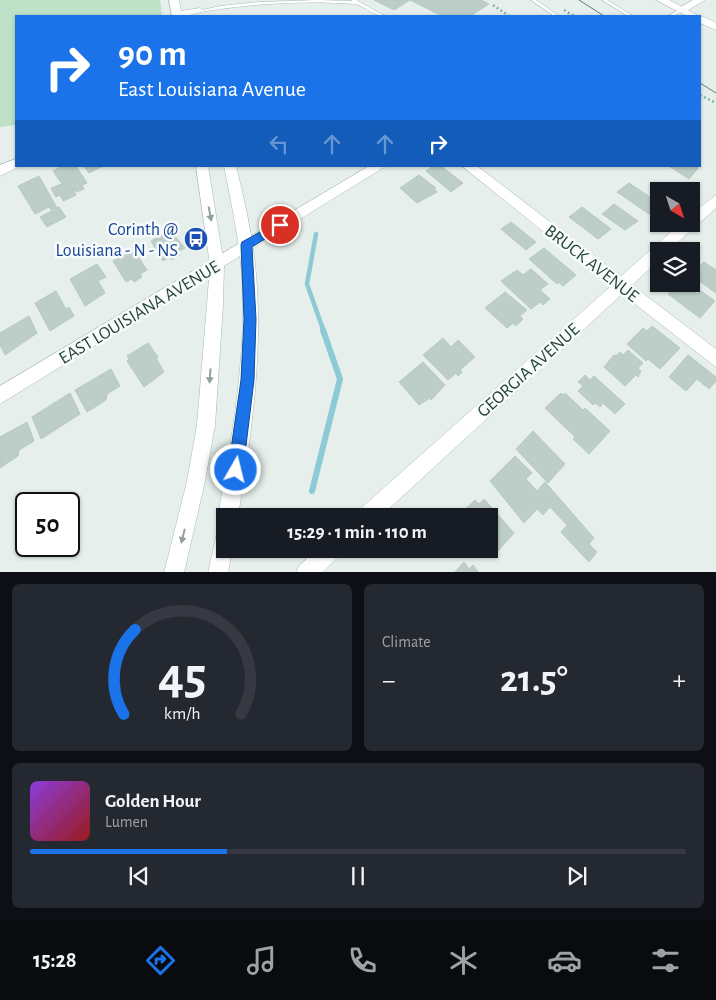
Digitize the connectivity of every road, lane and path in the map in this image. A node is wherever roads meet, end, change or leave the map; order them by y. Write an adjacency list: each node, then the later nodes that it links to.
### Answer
1 (174, 0): 13 (street)
2 (197, 0): 12 (street)
3 (294, 0): 9 (lane); 12 (lane)
4 (352, 0): 9 (lane)
5 (533, 0): 16 (lane)
6 (604, 0): 17 (lane)
7 (661, 0): 11 (street)
8 (700, 0): 11 (street)
9 (358, 3): 14 (lane)
10 (497, 3): 15 (path)
11 (682, 10): 18 (lane); 19 (street)
12 (200, 14)
13 (176, 15)
14 (381, 15)
15 (508, 15)
16 (556, 15)
17 (629, 15)
18 (672, 15)
19 (692, 15)
20 (701, 20): 21 (street)
21 (716, 27)
22 (701, 96): 23 (path)
23 (716, 103)
24 (15, 164): 29 (street)
25 (202, 167): 34 (street, one-way to 34)
26 (230, 167): 33 (street)
27 (378, 167): 33 (street, EAST LOUISIANA AVENUE)
28 (469, 167): 35 (street, BRUCK AVENUE)
29 (0, 171)
30 (716, 200): 31 (street, GEORGIA AVENUE)
31 (700, 214)
32 (680, 232): 35 (street, GEORGIA AVENUE)
33 (246, 245): 34 (street, EAST LOUISIANA AVENUE); 38 (street)
34 (216, 265): 37 (street, EAST LOUISIANA AVENUE); 42 (street, one-way to 42)
35 (621, 285): 36 (street, BRUCK AVENUE); 39 (street, GEORGIA AVENUE)
36 (716, 359)
37 (0, 396)
38 (229, 508)
39 (376, 508)
40 (221, 558): 43 (street)
41 (322, 558): 44 (street)
42 (174, 572)
43 (218, 572)
44 (306, 572)

